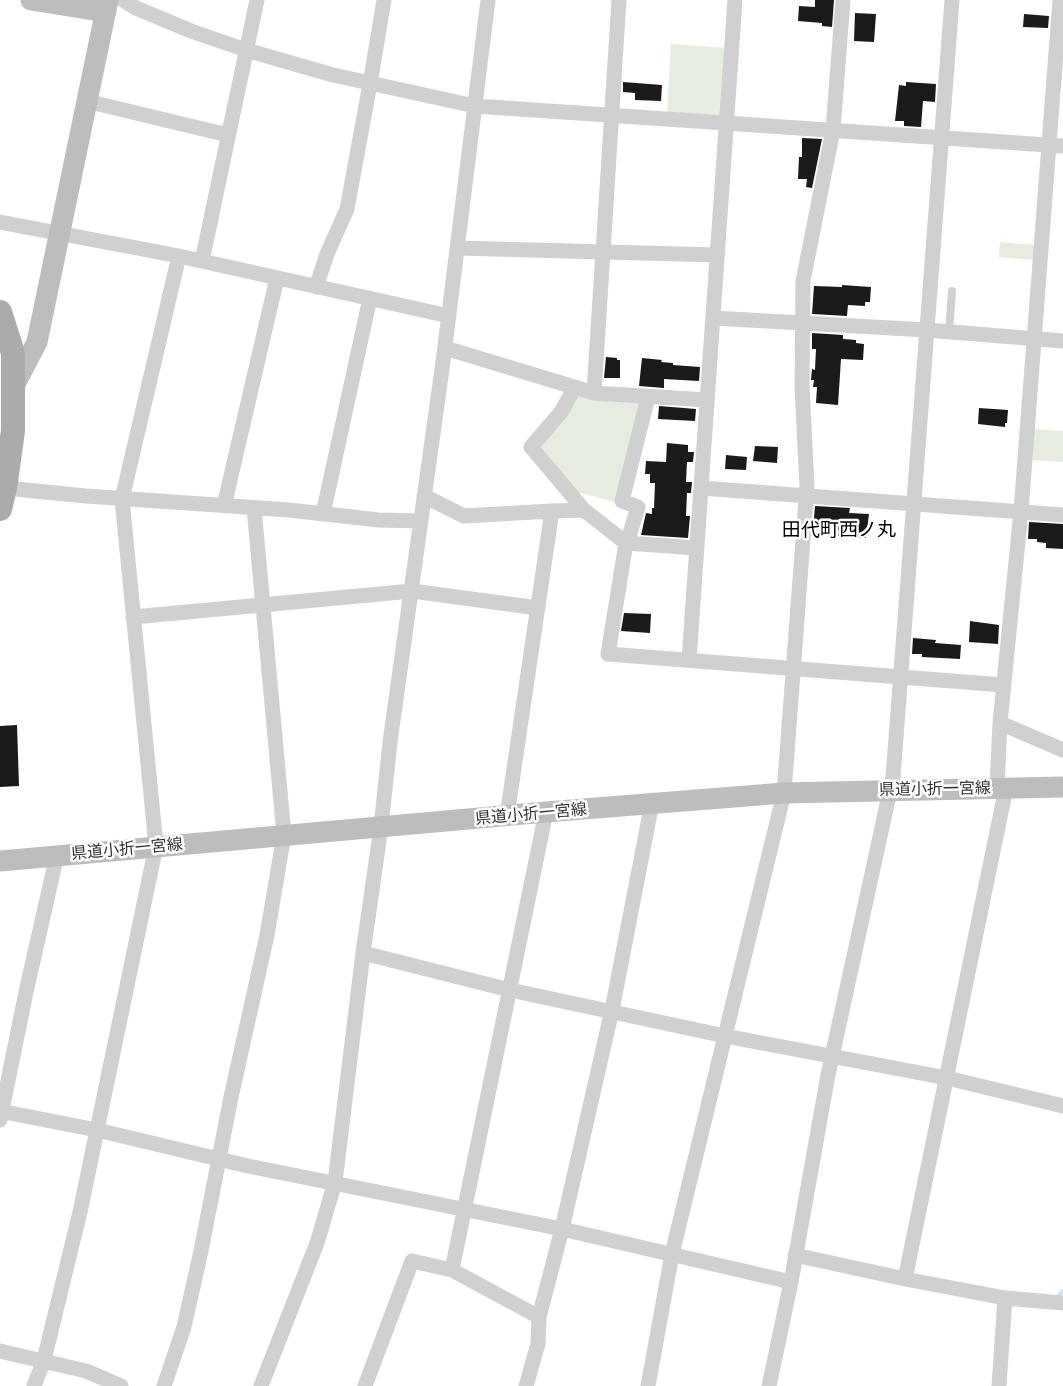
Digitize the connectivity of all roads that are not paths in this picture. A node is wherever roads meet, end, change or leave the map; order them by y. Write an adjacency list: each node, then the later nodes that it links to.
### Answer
1 (31, 0): 10 (main road)
2 (257, 0): 11 (street)
3 (384, 0): 12 (street)
4 (488, 0): 14 (street)
5 (619, 0): 15 (street)
6 (735, 0): 16 (street)
7 (843, 0): 17 (street)
8 (952, 0): 19 (street)
9 (1060, 0): 20 (street)
10 (112, 4): 11 (street); 13 (main road)
11 (246, 50): 12 (street); 18 (street)
12 (370, 84): 14 (street); 29 (street)
13 (86, 101): 18 (street); 22 (main road)
14 (475, 106): 15 (street); 23 (street)
15 (612, 116): 16 (street); 24 (street)
16 (726, 123): 17 (street); 25 (street)
17 (833, 130): 19 (street); 35 (street)
18 (228, 135): 27 (street)
19 (942, 137): 20 (street); 36 (street)
20 (1056, 145): 38 (street)
21 (0, 222): 22 (street)
22 (59, 233): 26 (street); 43 (main road)
23 (457, 248): 24 (street); 33 (street)
24 (603, 253): 25 (street); 44 (street)
25 (717, 255): 34 (street)
26 (179, 256): 27 (street); 52 (street)
27 (202, 261): 28 (street)
28 (277, 278): 29 (street); 54 (street)
29 (316, 287): 31 (street)
30 (952, 291): 37 (lane)
31 (370, 298): 33 (street); 59 (street)
32 (0, 312): 43 (main road)
33 (448, 316): 40 (street)
34 (713, 318): 35 (street); 46 (street)
35 (804, 324): 36 (street); 50 (street)
36 (927, 330): 37 (street); 53 (street)
37 (949, 332): 38 (street)
38 (1034, 339): 39 (street); 58 (street)
39 (1063, 341)
40 (445, 348): 42 (street); 49 (street)
41 (0, 367): 43 (main road)
42 (575, 387): 44 (street); 56 (street)
43 (12, 390): 47 (main road)
44 (594, 393): 45 (street)
45 (648, 396): 46 (street); 62 (street)
46 (707, 400): 48 (street)
47 (6, 430): 51 (main road)
48 (701, 488): 50 (street); 63 (street)
49 (424, 496): 57 (street); 61 (street)
50 (806, 496): 53 (street); 69 (street)
51 (3, 498): 52 (street)
52 (122, 498): 54 (street); 67 (street)
53 (914, 504): 58 (street); 70 (street)
54 (224, 506): 55 (street)
55 (254, 508): 59 (street); 65 (street)
56 (584, 510): 57 (street); 62 (street)
57 (552, 512): 66 (street)
58 (1021, 512): 60 (street); 71 (street)
59 (323, 514): 61 (street)
60 (1063, 515)
61 (421, 521): 64 (street)
62 (626, 543): 63 (street); 68 (street)
63 (697, 548): 68 (street)
64 (412, 591): 65 (street); 66 (street); 81 (street)
65 (263, 606): 67 (street); 82 (street)
66 (538, 608): 80 (street)
67 (134, 617): 83 (street)
68 (689, 660): 69 (street)
69 (793, 668): 70 (street); 77 (street)
70 (901, 677): 71 (street); 76 (street)
71 (1004, 685): 72 (street)
72 (1000, 723): 73 (street); 75 (street)
73 (1063, 750)
74 (1063, 787): 75 (main road, 県道小折一宮線)
75 (1001, 788): 76 (main road, 県道小折一宮線); 91 (street)
76 (890, 790): 77 (main road, 県道小折一宮線); 90 (street)
77 (784, 793): 78 (main road, 県道小折一宮線); 89 (street)
78 (652, 804): 79 (main road, 県道小折一宮線); 88 (street)
79 (546, 812): 80 (main road, 県道小折一宮線); 87 (street)
80 (507, 816): 81 (main road, 県道小折一宮線)
81 (381, 827): 82 (main road, 県道小折一宮線); 86 (street)
82 (284, 835): 83 (main road, 県道小折一宮線); 95 (street)
83 (156, 846): 84 (main road, 県道小折一宮線); 94 (street)
84 (57, 855): 85 (main road, 県道小折一宮線); 93 (street)
85 (0, 861)
86 (363, 953): 87 (street); 96 (street)
87 (510, 990): 88 (street); 97 (street)
88 (612, 1010): 89 (street); 98 (street)
89 (725, 1036): 90 (street); 99 (street)
90 (832, 1056): 91 (street); 100 (street)
91 (947, 1078): 92 (street); 102 (street)
92 (1063, 1106)
93 (1, 1114): 94 (street)
94 (97, 1130): 95 (street); 108 (street)
95 (219, 1159): 96 (street); 111 (street)
96 (335, 1182): 97 (street); 112 (street)
97 (464, 1209): 98 (street); 101 (street)
98 (562, 1229): 99 (street); 106 (street)
99 (672, 1254): 103 (street); 115 (street)
100 (795, 1255): 102 (street); 103 (street)
101 (452, 1270): 106 (street); 113 (street)
102 (905, 1279): 104 (street)
103 (791, 1282): 116 (street)
104 (1005, 1298): 105 (street); 117 (street)
105 (1063, 1304)
106 (540, 1317): 114 (street)
107 (0, 1351): 108 (street)
108 (44, 1360): 109 (street); 110 (street)
109 (34, 1386)
110 (121, 1386)
111 (164, 1386)
112 (261, 1386)
113 (365, 1386)
114 (526, 1386)
115 (648, 1386)
116 (769, 1386)
117 (999, 1386)

